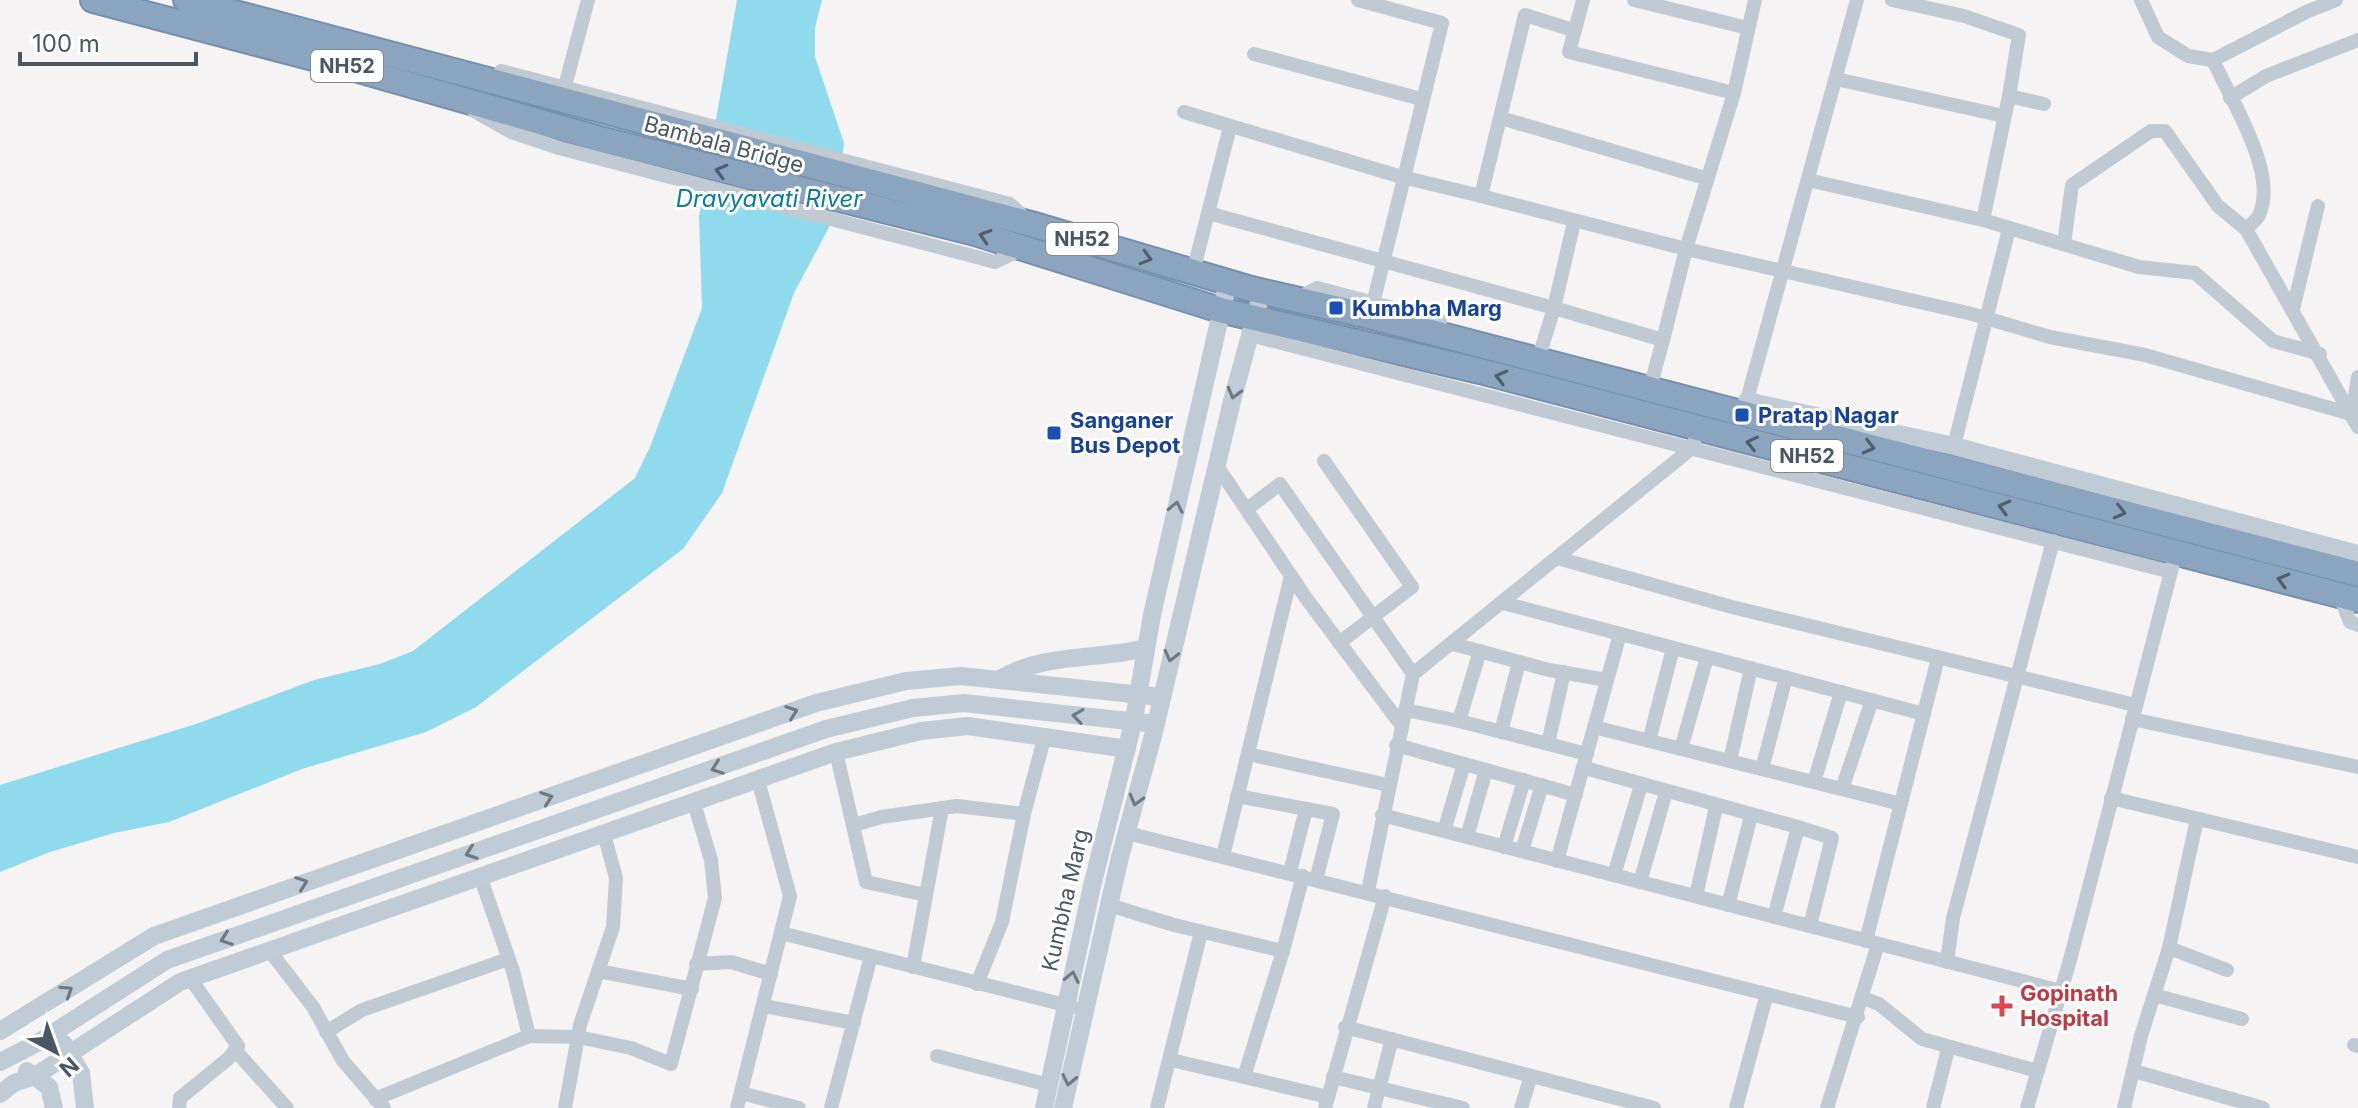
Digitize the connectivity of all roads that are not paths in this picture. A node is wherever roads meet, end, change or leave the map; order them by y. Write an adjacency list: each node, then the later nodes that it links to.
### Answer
1 (93, 0): 22 (highway, NH52)
2 (186, 0): 12 (highway, NH52)
3 (588, 0): 20 (street)
4 (1358, 0): 25 (street)
5 (1583, 0): 14 (street)
6 (1634, 0): 13 (street)
7 (1755, 0): 13 (street)
8 (1857, 0): 19 (street)
9 (1892, 0): 23 (street)
10 (2141, 0): 17 (street)
11 (2336, 0): 17 (street)
12 (220, 3): 18 (highway, NH52)
13 (1748, 28): 21 (street)
14 (1573, 30): 21 (street); 29 (street)
15 (2358, 40): 24 (street)
16 (1254, 54): 25 (street)
17 (2213, 60): 24 (street)
18 (494, 77): 20 (street); 36 (highway, Bambala Bridge / NH52)
19 (1836, 79): 28 (street); 33 (street)
20 (565, 86): 40 (street)
21 (1734, 93): 32 (street)
22 (442, 94): 36 (highway, Bambala Bridge / NH52, one-way to 22); 44 (street)
23 (2009, 96): 26 (street); 28 (street)
24 (2230, 98): 42 (street)
25 (1421, 99): 31 (street)
26 (2044, 104)
27 (1184, 112): 30 (street)
28 (2004, 116): 38 (street)
29 (1501, 118): 32 (street); 34 (street)
30 (1230, 127): 31 (street); 37 (street)
31 (1402, 177): 34 (street); 46 (street)
32 (1705, 178): 45 (street)
33 (1808, 180): 38 (street); 47 (street)
34 (1481, 196): 39 (street)
35 (2318, 206): 52 (street)
36 (934, 211): 40 (highway, NH52); 44 (highway, NH52, one-way to 36)
37 (1208, 213): 46 (street); 48 (street)
38 (1983, 220): 41 (street)
39 (1574, 222): 45 (street); 51 (street)
40 (1031, 224): 48 (highway, NH52, one-way to 48)
41 (2009, 229): 43 (street); 55 (street)
42 (2246, 229): 43 (street); 52 (street)
43 (2064, 244): 58 (street)
44 (1025, 248): 53 (highway, NH52)
45 (1686, 249): 47 (street); 57 (street)
46 (1382, 263): 51 (street); 54 (street)
47 (1783, 271): 55 (street); 62 (street)
48 (1193, 272): 49 (highway, NH52)
49 (1228, 282): 50 (highway, NH52); 53 (main road, Kumbha Marg)
50 (1262, 291): 54 (highway, NH52); 56 (main road, Kumbha Marg)
51 (1554, 308): 57 (street); 59 (street)
52 (2293, 309): 58 (street)
53 (1220, 310): 56 (highway, NH52); 82 (main road, Kumbha Marg, one-way to 53)
54 (1371, 310): 59 (highway, NH52)
55 (1987, 318): 63 (street); 65 (street)
56 (1253, 326): 64 (highway, NH52); 67 (main road, Kumbha Marg, one-way to 67)
57 (1663, 340): 61 (street)
58 (2320, 354): 63 (street)
59 (1540, 355): 61 (highway, NH52)
60 (2358, 377): 63 (street)
61 (1651, 385): 62 (highway, NH52)
62 (1744, 408): 65 (main road); 73 (highway, NH52, one-way to 73)
63 (2356, 419)
64 (1695, 439): 69 (street); 71 (street); 72 (highway, NH52, one-way to 64)
65 (1954, 446): 70 (main road)
66 (1324, 461): 77 (street)
67 (1217, 466): 68 (street); 97 (main road, Kumbha Marg, one-way to 97)
68 (1247, 509): 74 (street); 77 (street)
69 (2053, 541): 72 (street); 92 (street)
70 (2358, 554)
71 (1557, 558): 76 (street); 86 (street)
72 (2173, 562): 75 (highway, NH52, one-way to 72); 100 (street)
73 (2358, 574)
74 (1291, 576): 80 (street); 115 (street)
75 (2349, 598): 78 (street)
76 (1503, 603): 79 (street); 81 (street)
77 (1374, 616): 80 (street); 90 (street)
78 (2358, 625)
79 (1620, 634): 83 (street); 94 (street)
80 (1339, 643): 105 (street)
81 (1453, 644): 84 (street); 90 (street)
82 (1146, 648): 93 (main road); 96 (main road, Kumbha Marg)
83 (1673, 648): 85 (street); 109 (street)
84 (1480, 651): 87 (street); 103 (street)
85 (1707, 657): 88 (street); 113 (street)
86 (1938, 658): 92 (street); 101 (street)
87 (1519, 662): 89 (street); 107 (street)
88 (1751, 668): 91 (street); 117 (street)
89 (1564, 672): 94 (street); 110 (street)
90 (1413, 674): 99 (street)
91 (1786, 677): 95 (street); 120 (street)
92 (2015, 677): 100 (street); 173 (street)
93 (1002, 678): 96 (main road); 188 (main road, one-way to 93)
94 (1607, 680): 106 (street)
95 (1841, 692): 98 (street); 124 (street)
96 (1138, 693): 97 (main road); 102 (main road, Kumbha Marg)
97 (1161, 697): 104 (main road, Kumbha Marg)
98 (1872, 700): 101 (street); 128 (street)
99 (1406, 710): 103 (street); 105 (street)
100 (2133, 712): 119 (street); 132 (street)
101 (1924, 714): 134 (street)
102 (1134, 719): 104 (main road); 112 (main road, Kumbha Marg); 195 (main road, one-way to 195)
103 (1459, 721): 107 (street)
104 (1156, 724): 145 (main road, Kumbha Marg, one-way to 145)
105 (1402, 726): 111 (street)
106 (1594, 727): 109 (street); 116 (street)
107 (1501, 732): 110 (street)
108 (1045, 735): 112 (main road); 114 (main road); 138 (street)
109 (1649, 741): 113 (street)
110 (1548, 744): 116 (street)
111 (1396, 745): 118 (street); 125 (street)
112 (1127, 749): 187 (main road, Kumbha Marg, one-way to 112)
113 (1681, 749): 117 (street)
114 (836, 752): 122 (main road); 142 (street)
115 (1248, 754): 125 (street); 131 (street)
116 (1586, 761): 127 (street); 130 (street)
117 (1730, 761): 120 (street)
118 (1464, 764): 121 (street); 144 (street)
119 (2358, 767)
120 (1762, 769): 124 (street)
121 (1486, 770): 123 (street); 147 (street)
122 (758, 780): 133 (main road); 166 (street)
123 (1524, 780): 126 (street); 148 (street)
124 (1814, 782): 128 (street)
125 (1388, 785): 139 (street)
126 (1542, 785): 130 (street); 149 (street)
127 (1641, 785): 129 (street); 153 (street)
128 (1842, 789): 134 (street)
129 (1666, 792): 135 (street); 156 (street)
130 (1576, 795): 152 (street)
131 (1237, 796): 137 (street); 150 (street)
132 (2111, 798): 141 (street); 182 (street)
133 (694, 803): 146 (main road); 174 (street)
134 (1901, 804): 167 (street)
135 (1716, 807): 140 (street); 160 (street)
136 (942, 808): 138 (street); 142 (street); 158 (street)
137 (1306, 809): 155 (street); 155 (street)
138 (1024, 814): 180 (street)
139 (1382, 815): 144 (street); 157 (street)
140 (1751, 816): 143 (street); 162 (street)
141 (2197, 819): 151 (street); 168 (street)
142 (854, 825): 158 (street)
143 (1798, 827): 163 (street); 164 (street)
144 (1444, 831): 147 (street)
145 (1127, 833): 150 (street); 161 (main road, Kumbha Marg)
146 (604, 834): 154 (main road); 177 (street)
147 (1467, 837): 148 (street)
148 (1504, 847): 149 (street)
149 (1522, 851): 152 (street)
150 (1223, 856): 155 (street)
151 (2358, 857)
152 (1557, 861): 153 (street)
153 (1614, 875): 156 (street)
154 (480, 876): 169 (main road); 172 (street)
155 (1303, 876): 157 (street); 170 (street)
156 (1640, 882): 160 (street)
157 (1368, 891): 159 (street)
158 (926, 895): 175 (street)
159 (1385, 896): 184 (street); 193 (street)
160 (1696, 896): 162 (street)
161 (1109, 905): 165 (street); 189 (main road, Kumbha Marg)
162 (1728, 905): 163 (street)
163 (1774, 917): 164 (street)
164 (1810, 926): 167 (street)
165 (1201, 932): 170 (street); 205 (street)
166 (781, 933): 171 (street); 178 (street)
167 (1872, 942): 173 (street); 185 (street)
168 (2169, 948): 176 (street); 183 (street)
169 (269, 950): 179 (main road); 196 (street)
170 (1283, 951): 210 (street)
171 (871, 956): 175 (street); 192 (street)
172 (508, 959): 196 (street); 197 (street)
173 (1947, 962): 182 (street)
174 (696, 964): 178 (street); 181 (street)
175 (913, 967): 180 (street)
176 (2227, 970)
177 (598, 971): 181 (street); 198 (street)
178 (771, 974): 186 (street)
179 (190, 978): 201 (street); 202 (main road)
180 (977, 984): 187 (street)
181 (692, 989): 198 (street)
182 (2061, 991): 206 (street)
183 (2154, 995): 191 (street); 207 (street)
184 (1766, 997): 190 (street); 233 (street)
185 (1863, 998): 190 (street); 200 (street)
186 (764, 1006): 192 (street); 215 (street)
187 (1066, 1006): 189 (street); 212 (main road, Kumbha Marg)
188 (40, 1008): 194 (main road); 195 (main road)
189 (1085, 1009): 227 (main road, Kumbha Marg, one-way to 227)
190 (1858, 1017): 234 (street)
191 (2242, 1019)
192 (854, 1023): 225 (street)
193 (1345, 1027): 199 (street); 211 (street)
194 (0, 1031)
195 (55, 1032): 202 (main road); 204 (main road)
196 (326, 1032): 218 (street)
197 (529, 1036): 198 (street); 218 (street)
198 (578, 1037): 223 (street)
199 (1392, 1039): 209 (street); 213 (street)
200 (1948, 1049): 206 (street); 235 (street)
201 (235, 1050): 219 (street); 222 (street)
202 (70, 1053): 208 (main road); 221 (main road)
203 (937, 1056): 212 (street)
204 (2, 1059): 208 (main road)
205 (1171, 1060): 210 (street); 228 (street)
206 (2038, 1071): 236 (street)
207 (2134, 1071): 237 (street); 238 (street)
208 (35, 1076): 214 (main road); 220 (main road)
209 (1531, 1076): 231 (street); 232 (street)
210 (1244, 1077): 216 (street)
211 (1333, 1077): 213 (street); 216 (street)
212 (1049, 1085): 226 (main road, Kumbha Marg)
213 (1379, 1086): 217 (street); 229 (street)
214 (0, 1094)
215 (739, 1100): 224 (street)
216 (1327, 1102)
217 (1412, 1102): 230 (street)
218 (380, 1103)
219 (285, 1107)
220 (54, 1108)
221 (85, 1108)
222 (179, 1108)
223 (565, 1108)
224 (799, 1108)
225 (831, 1108)
226 (1044, 1108)
227 (1063, 1108)
228 (1157, 1108)
229 (1374, 1108)
230 (1463, 1108)
231 (1521, 1108)
232 (1654, 1108)
233 (1736, 1108)
234 (1828, 1108)
235 (1933, 1108)
236 (2027, 1108)
237 (2124, 1108)
238 (2263, 1108)

